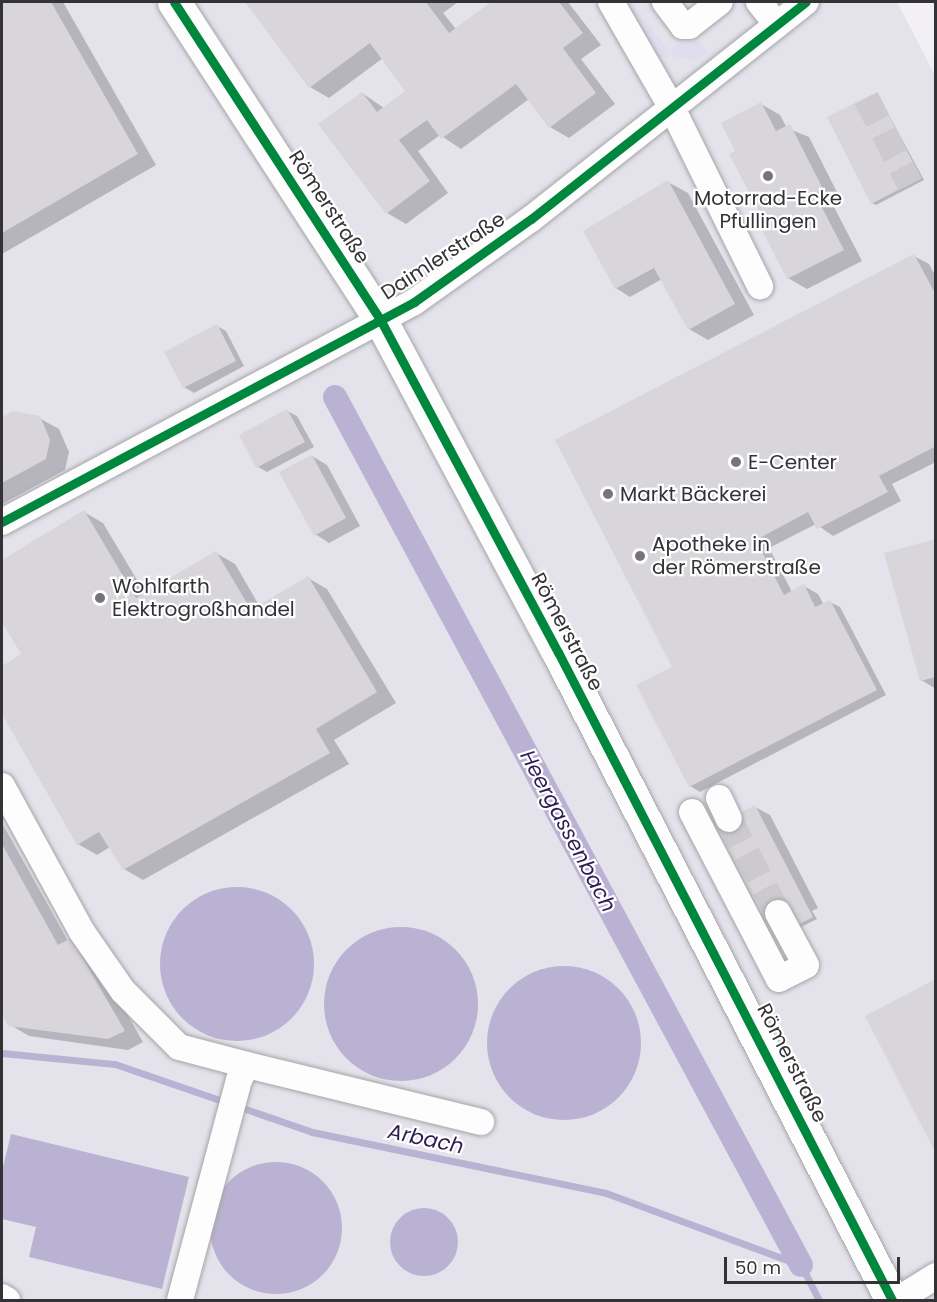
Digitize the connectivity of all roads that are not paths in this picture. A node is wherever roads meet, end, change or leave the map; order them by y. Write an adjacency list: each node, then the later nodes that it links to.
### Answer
1 (174, 2): 10 (main road, Römerstraße)
2 (611, 2): 8 (street)
3 (665, 2): 4 (street)
4 (720, 2)
5 (759, 2): 7 (street)
6 (806, 2): 7 (street, Daimlerstraße)
7 (777, 25): 8 (street, Daimlerstraße)
8 (672, 108): 9 (street); 10 (street, Daimlerstraße)
9 (760, 286)
10 (380, 319): 11 (street, Daimlerstraße); 21 (main road, Römerstraße)
11 (2, 522)
12 (2, 786): 15 (street)
13 (692, 812): 14 (street)
14 (778, 913)
15 (243, 1073): 16 (street); 20 (street)
16 (481, 1122)
17 (936, 1276): 22 (street)
18 (2, 1297): 19 (street)
19 (7, 1300)
20 (180, 1300)
21 (892, 1300)
22 (897, 1300)

